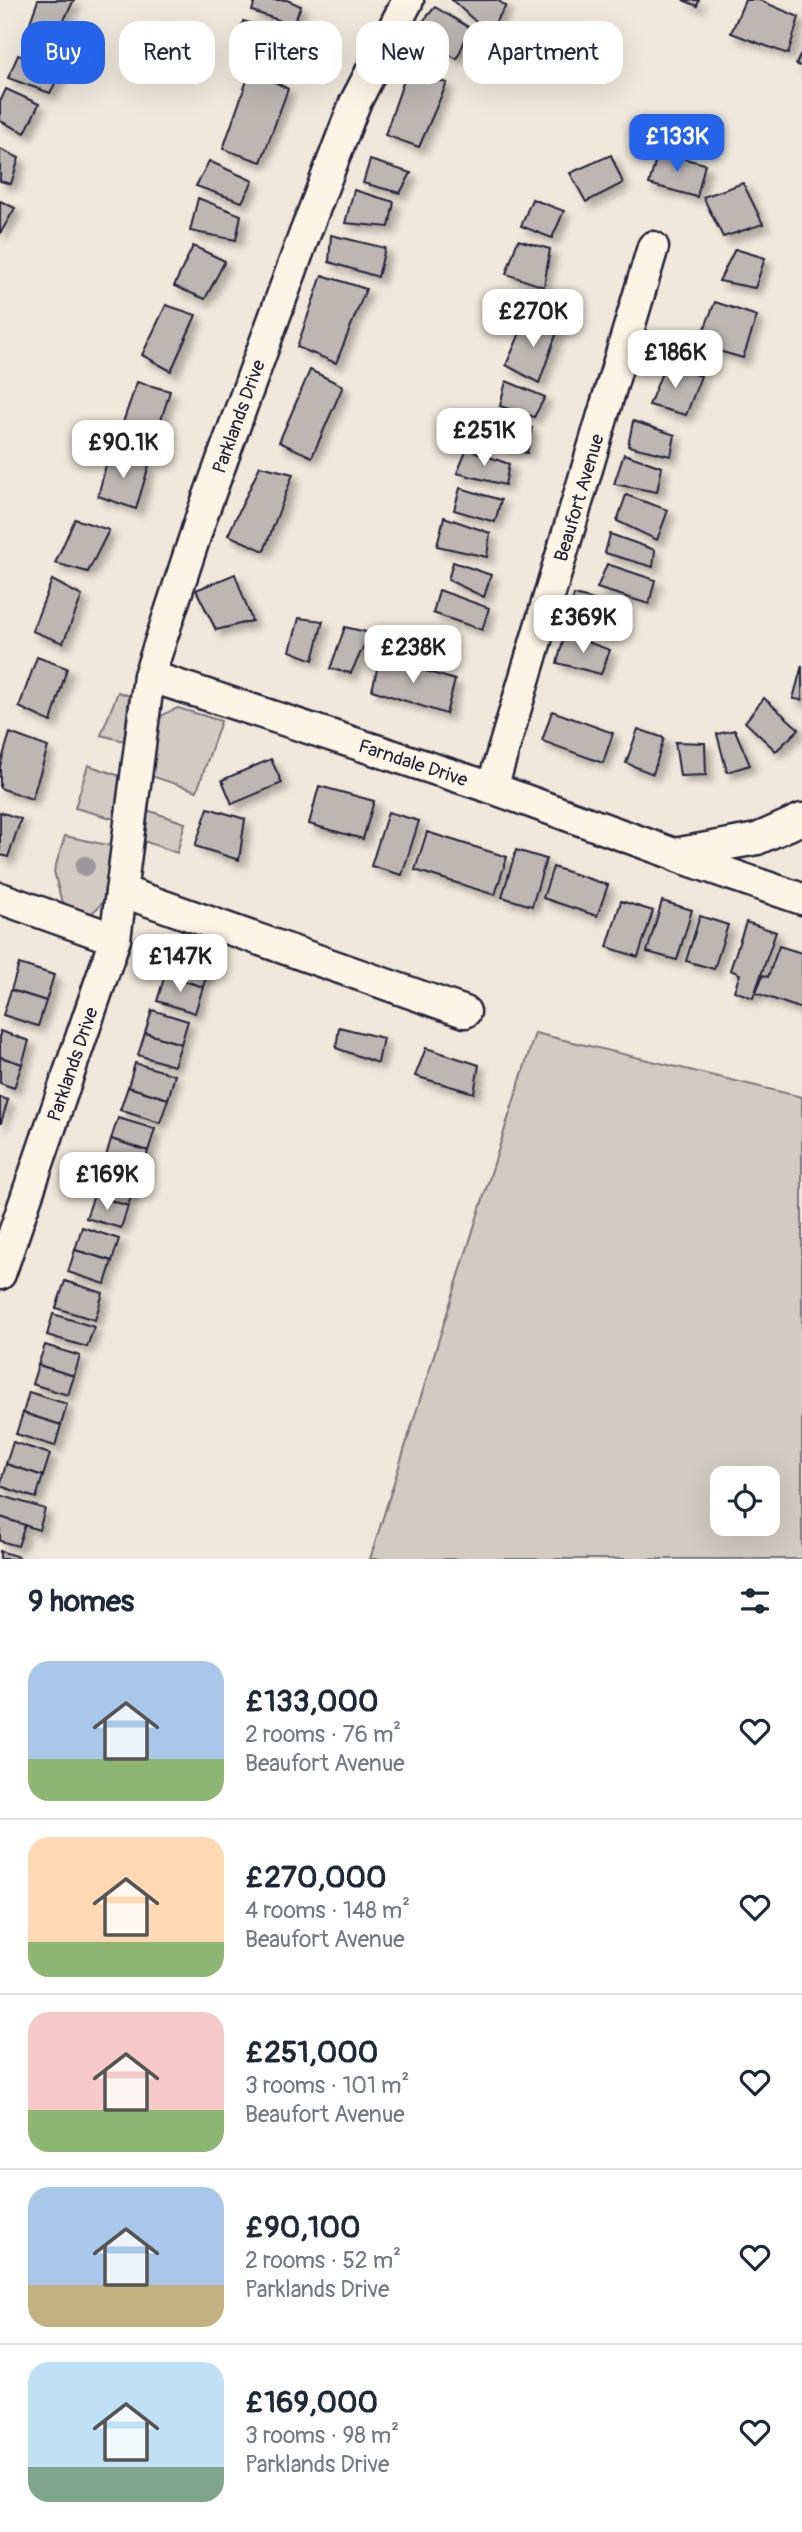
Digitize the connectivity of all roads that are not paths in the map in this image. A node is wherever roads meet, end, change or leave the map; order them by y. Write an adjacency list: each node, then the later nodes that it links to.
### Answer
1 (408, 0): 3 (street, Parklands Drive)
2 (653, 247): 4 (street, Beaufort Avenue)
3 (149, 676): 4 (street, Farndale Drive); 7 (street, Parklands Drive)
4 (492, 788): 6 (street, Farndale Drive)
5 (802, 819): 6 (street)
6 (674, 854): 9 (street, Farndale Drive)
7 (121, 891): 10 (street, Parklands Drive); 11 (street)
8 (0, 898): 10 (street)
9 (802, 899)
10 (114, 939): 12 (street, Parklands Drive)
11 (465, 1012)
12 (0, 1274)

